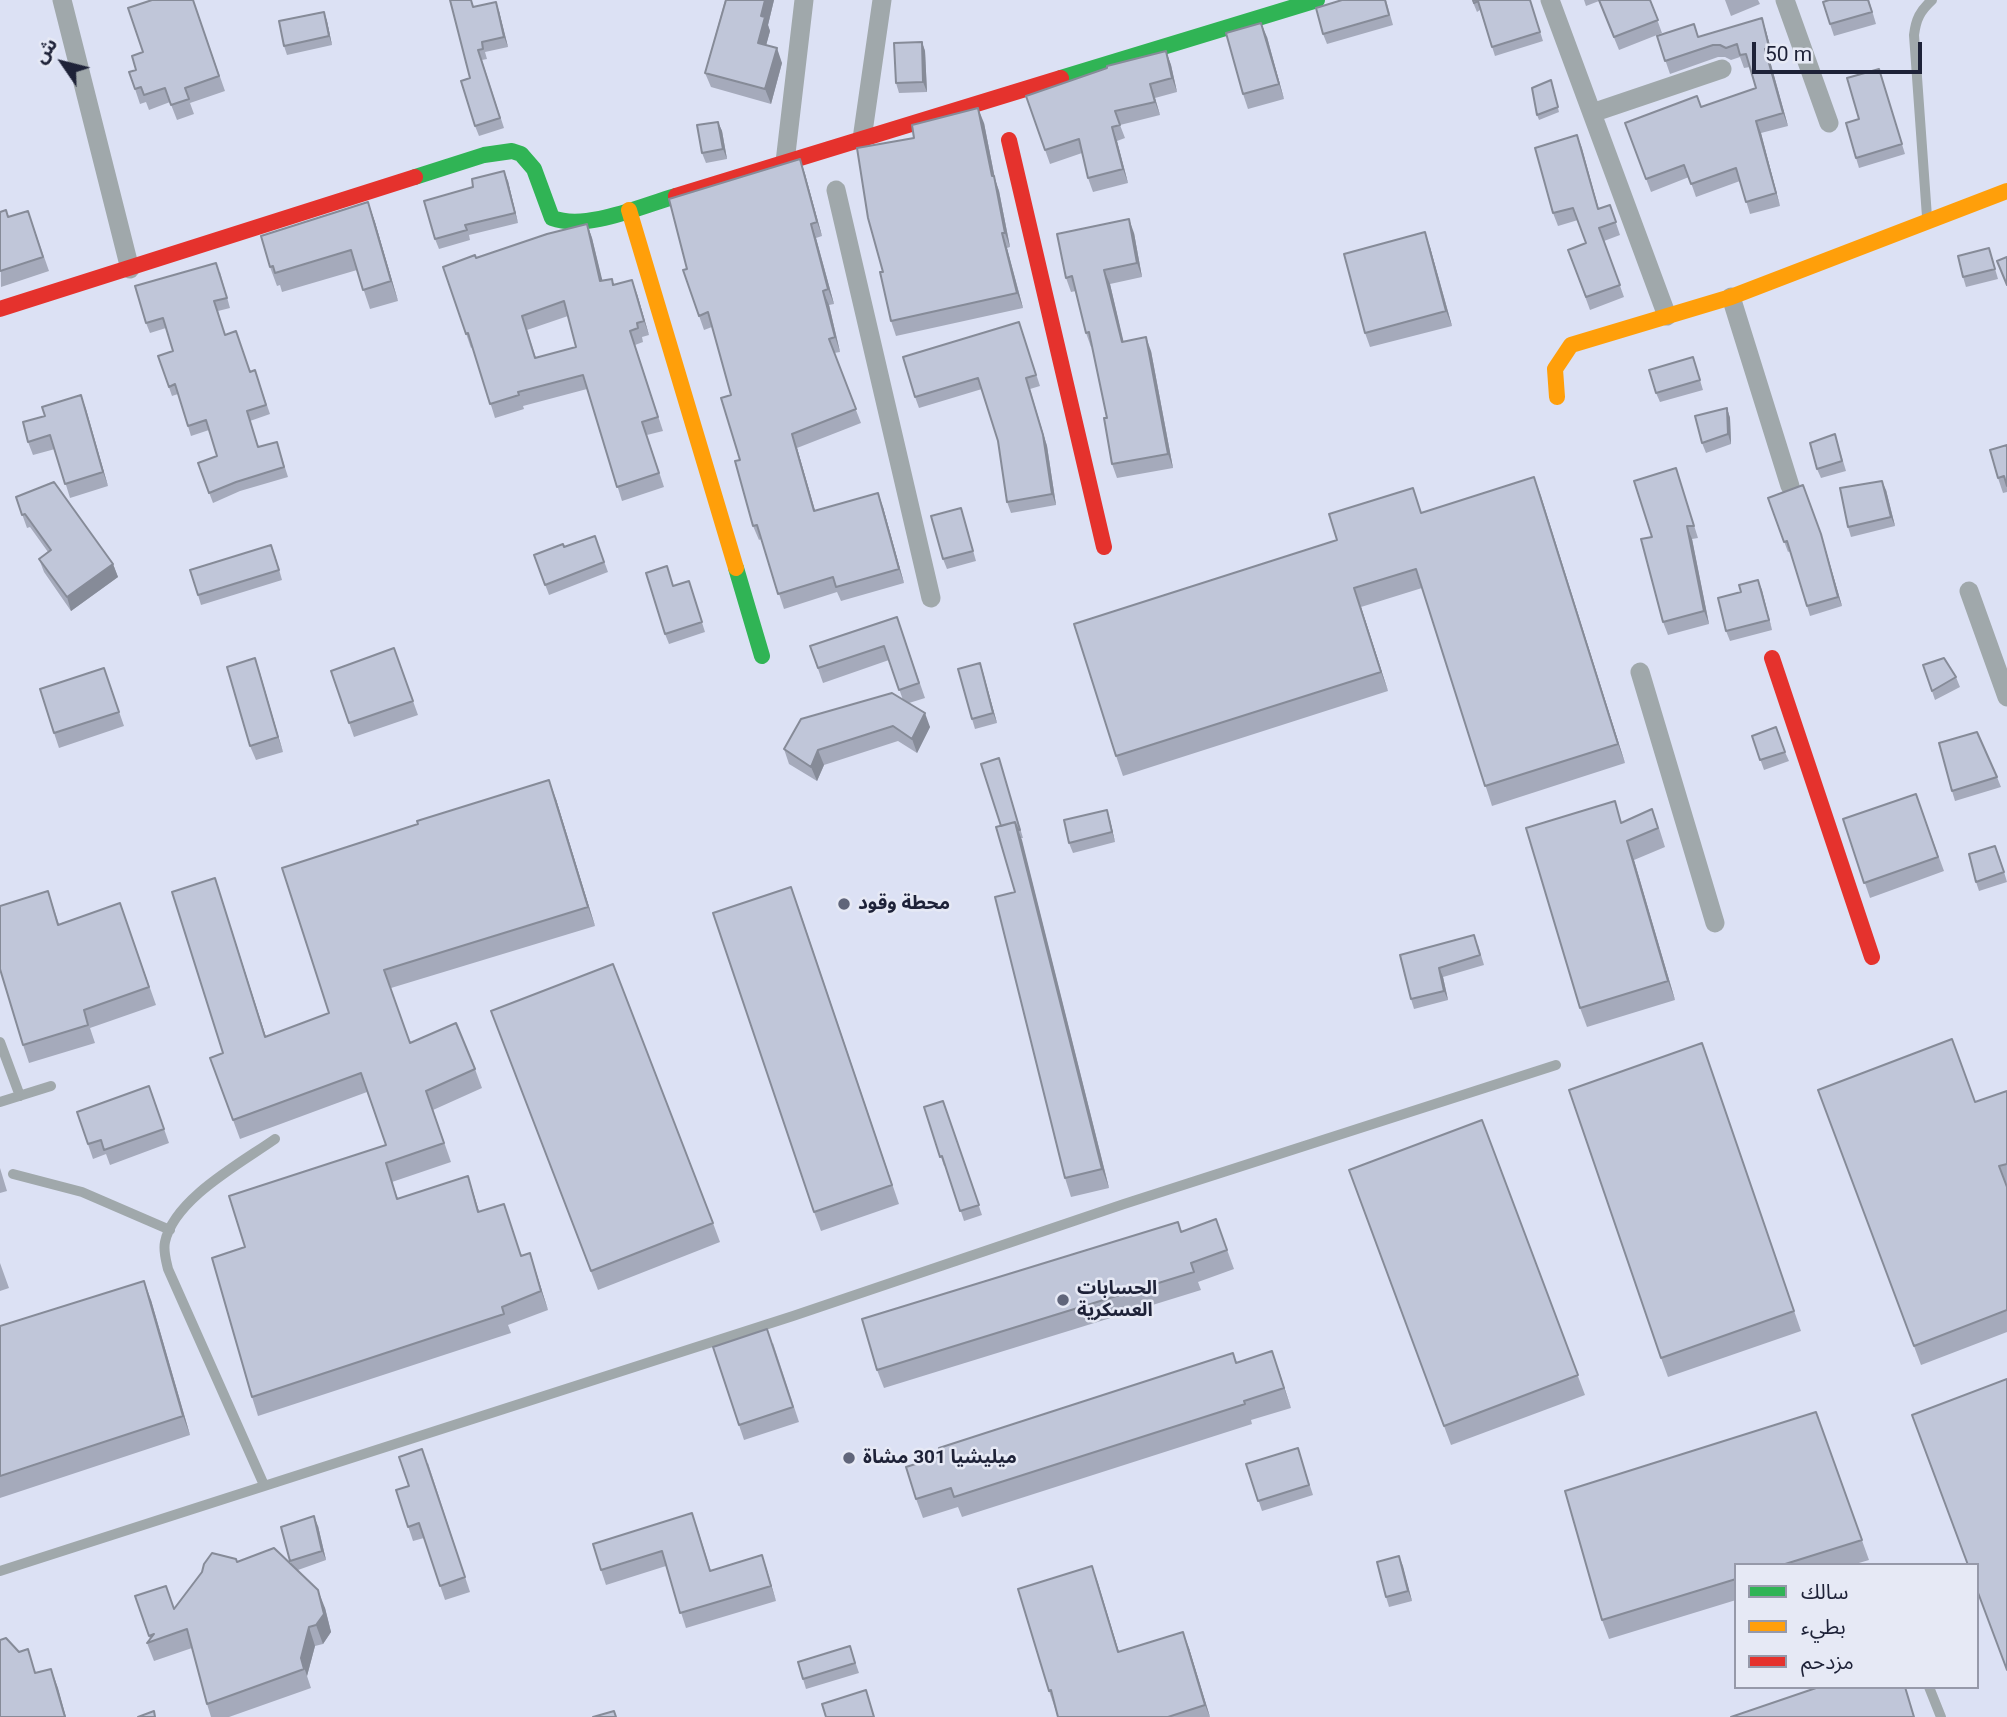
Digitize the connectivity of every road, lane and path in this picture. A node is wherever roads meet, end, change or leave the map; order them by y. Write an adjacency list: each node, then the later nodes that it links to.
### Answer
1 (62, 0): 18 (street)
2 (804, 0): 13 (street)
3 (882, 0): 11 (street)
4 (1317, 0): 11 (street)
5 (1550, 0): 9 (street)
6 (1785, 0): 10 (street)
7 (1932, 0): 17 (lane)
8 (1722, 69): 9 (street)
9 (1591, 113): 21 (street)
10 (1829, 123)
11 (862, 139): 13 (street)
12 (1009, 140): 24 (street)
13 (785, 162): 16 (street)
14 (836, 190): 26 (street)
15 (2007, 191): 17 (street)
16 (629, 210): 18 (street); 27 (street)
17 (1927, 220): 19 (street)
18 (130, 269): 20 (street)
19 (1731, 297): 21 (street); 23 (street)
20 (0, 309)
21 (1667, 316): 22 (street)
22 (1557, 397)
23 (1790, 486)
24 (1104, 547)
25 (1969, 591): 30 (street)
26 (931, 598)
27 (762, 656)
28 (1772, 658): 32 (street)
29 (1640, 672): 31 (street)
30 (2007, 697)
31 (1715, 923)
32 (1872, 957)
33 (0, 1042): 36 (lane)
34 (1556, 1065): 41 (lane)
35 (51, 1086): 36 (lane)
36 (20, 1096): 37 (lane)
37 (0, 1102)
38 (275, 1139): 40 (lane)
39 (13, 1174): 40 (lane)
40 (170, 1230): 41 (lane)
41 (264, 1485): 42 (lane)
42 (0, 1571)
43 (1930, 1689): 44 (lane)
44 (1941, 1717)

